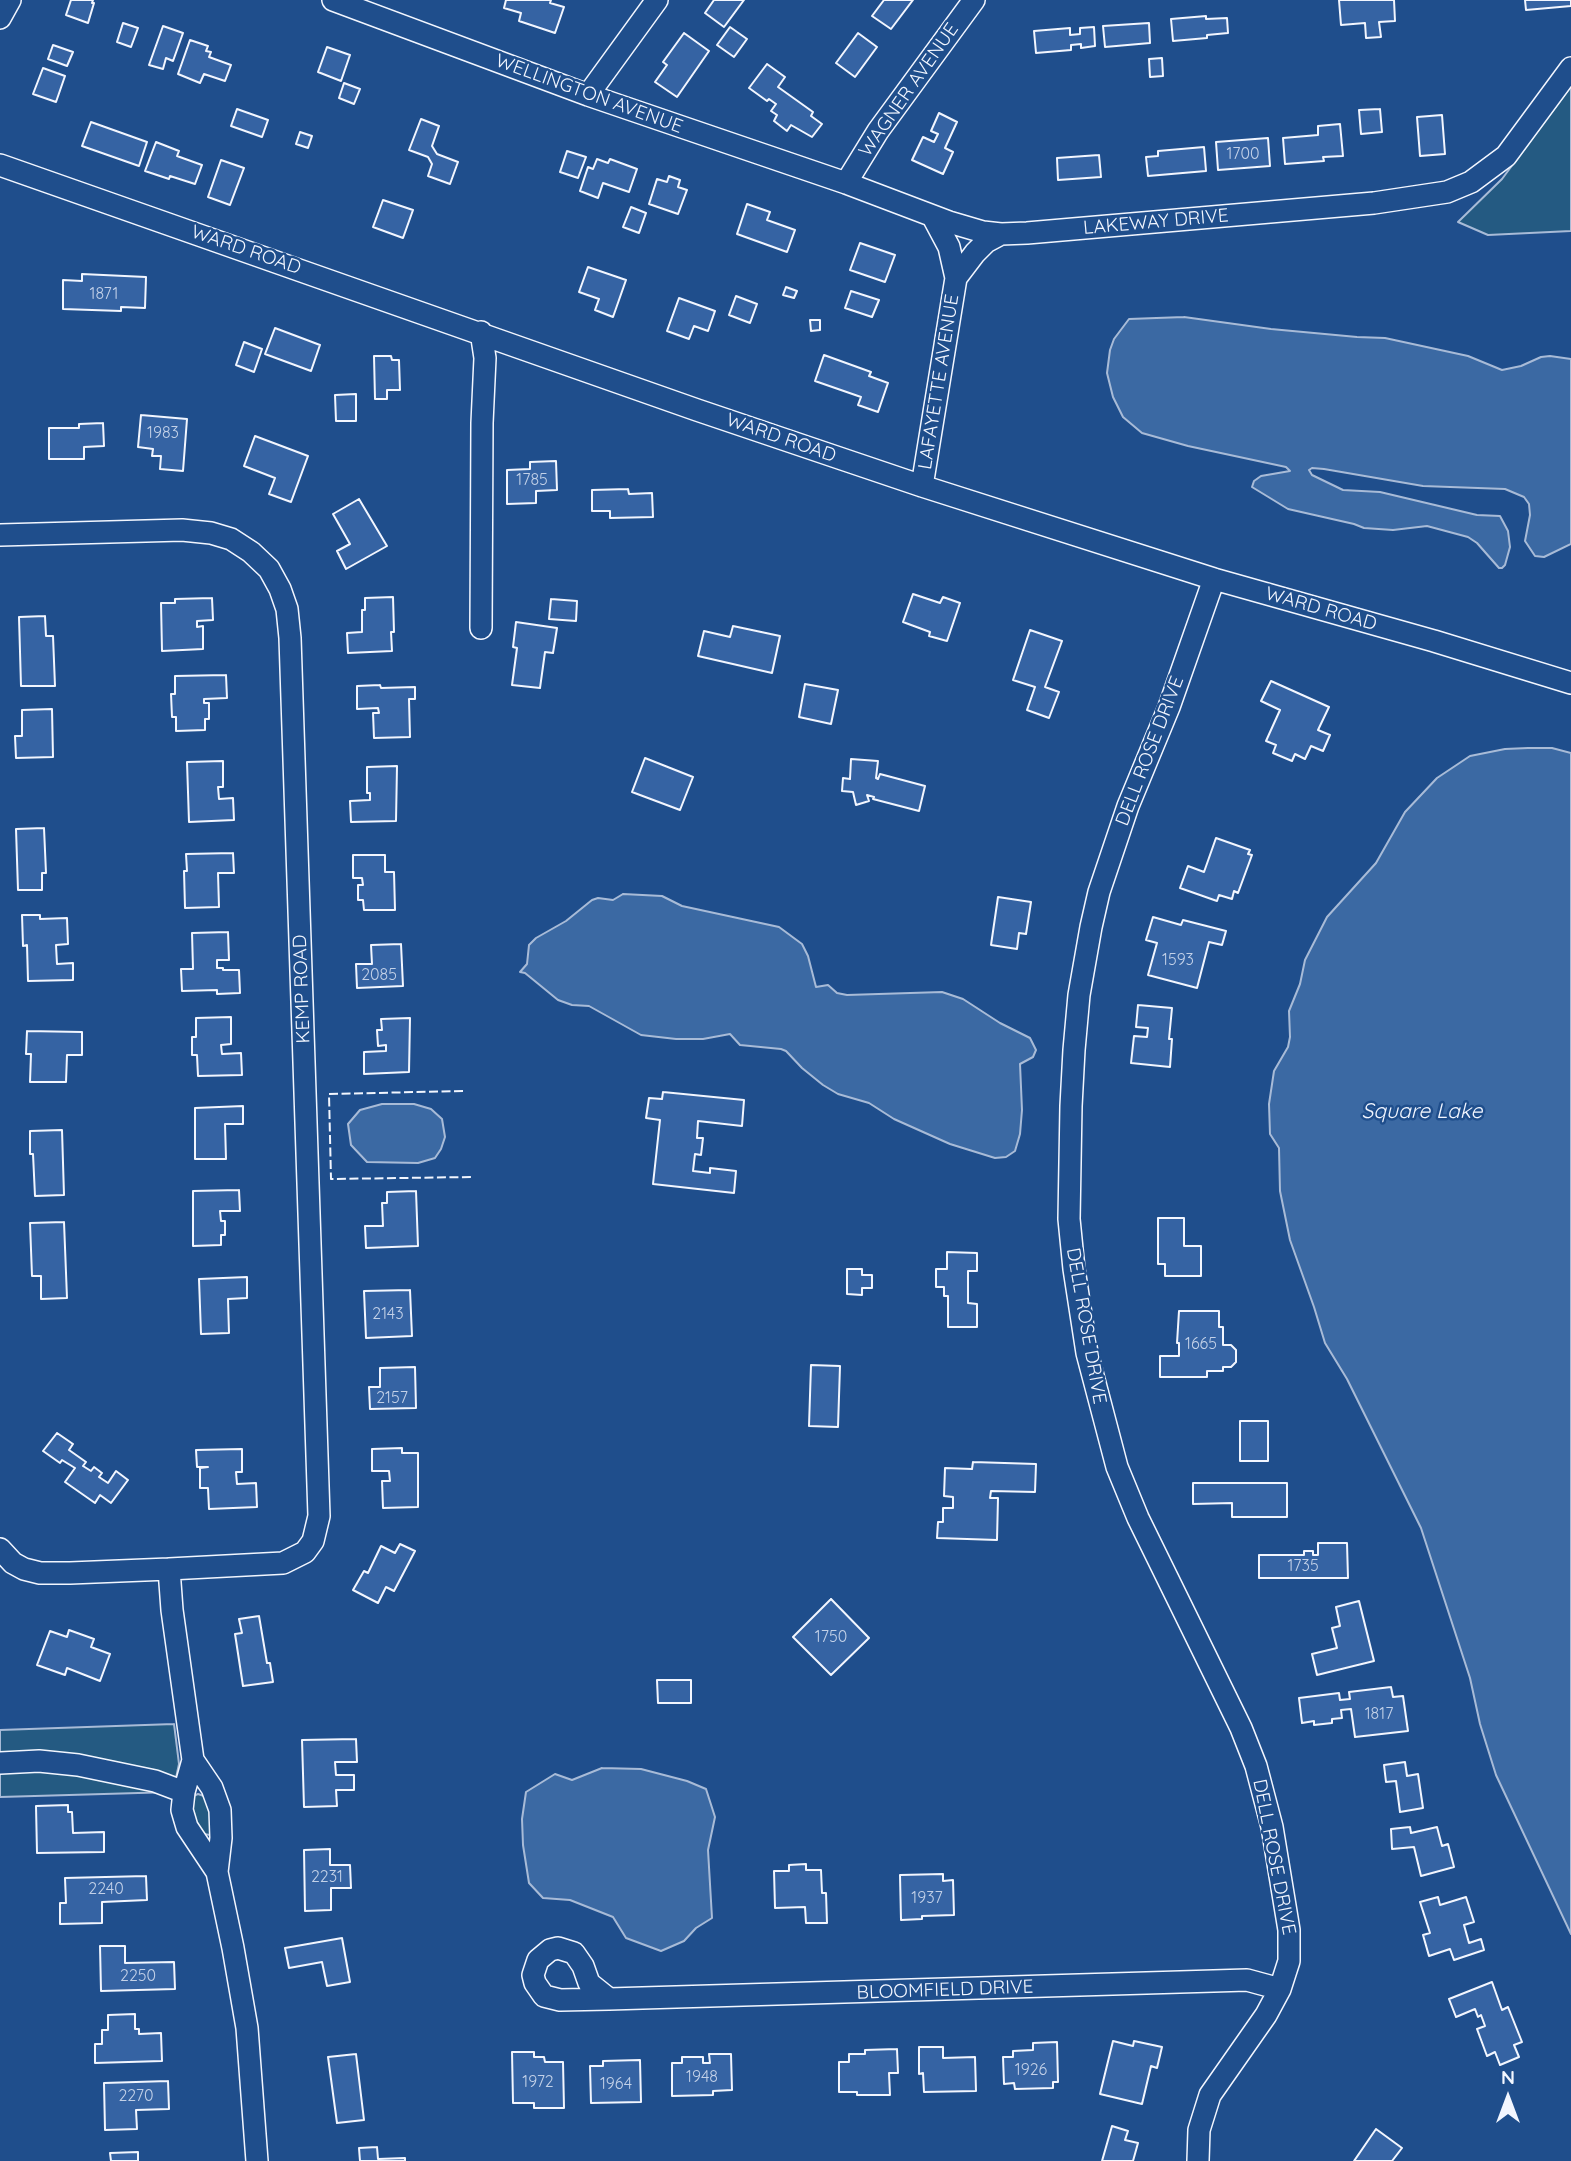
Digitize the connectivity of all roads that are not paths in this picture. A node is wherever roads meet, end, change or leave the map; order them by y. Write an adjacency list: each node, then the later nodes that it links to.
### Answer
1 (10, 0): 5 (street)
2 (335, 0): 7 (street, WELLINGTON AVENUE)
3 (657, 0): 7 (street)
4 (974, 0): 9 (street, WAGNER AVENUE)
5 (0, 18)
6 (1571, 68): 11 (street, LAKEWAY DRIVE)
7 (588, 95): 9 (street, WELLINGTON AVENUE)
8 (0, 165): 13 (street, WARD ROAD)
9 (846, 183): 10 (street, LAKEWAY DRIVE)
10 (933, 216): 11 (street, LAKEWAY DRIVE); 12 (street, LAFAYETTE AVENUE)
11 (1001, 234): 12 (street, LAFAYETTE AVENUE)
12 (956, 278): 14 (street, LAFAYETTE AVENUE)
13 (481, 332): 14 (street, WARD ROAD); 17 (street)
14 (922, 486): 16 (street, WARD ROAD)
15 (0, 535): 20 (street, KEMP ROAD)
16 (1214, 579): 18 (street, WARD ROAD); 25 (street, DELL ROSE DRIVE)
17 (481, 628)
18 (1571, 683)
19 (0, 1549): 20 (street, KEMP ROAD)
20 (169, 1569): 21 (street)
21 (192, 1760): 23 (street); 24 (street)
22 (0, 1763): 23 (street)
23 (184, 1791): 24 (street)
24 (216, 1872): 27 (street)
25 (1280, 1989): 26 (street, BLOOMFIELD DRIVE); 28 (street, DELL ROSE DRIVE)
26 (609, 1999)
27 (257, 2161)
28 (1198, 2161)

